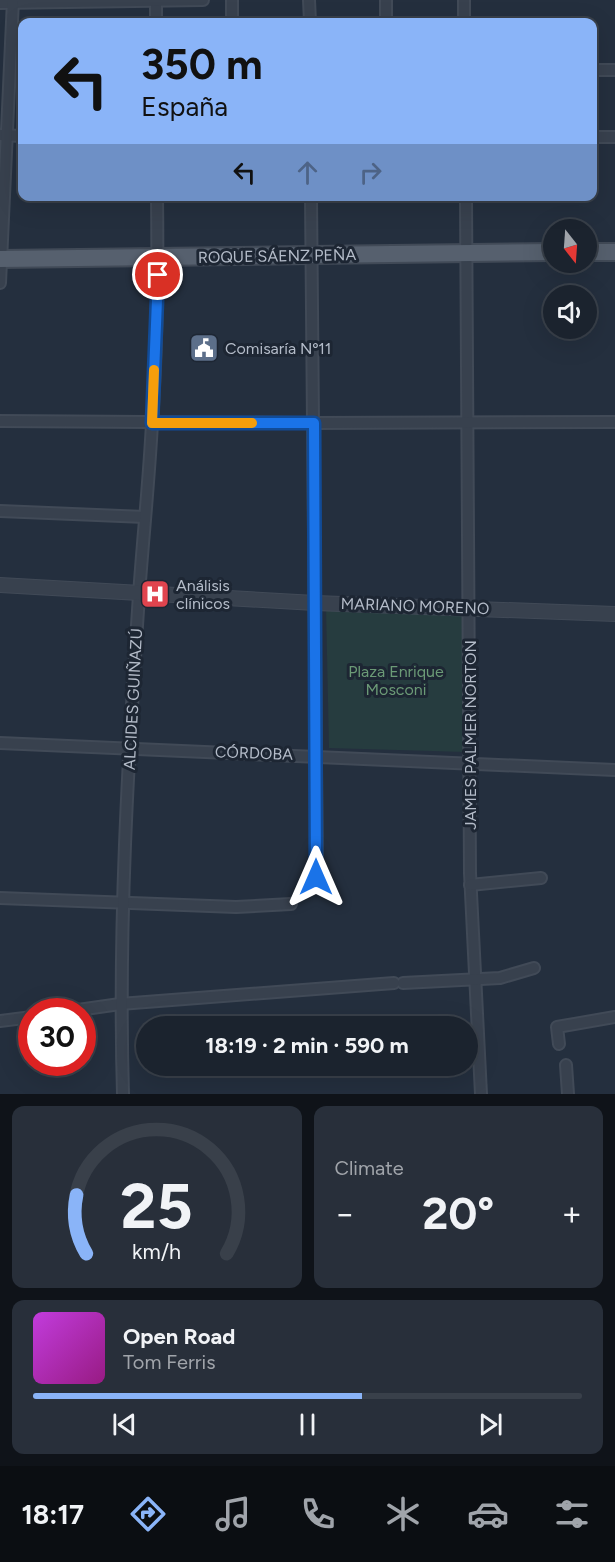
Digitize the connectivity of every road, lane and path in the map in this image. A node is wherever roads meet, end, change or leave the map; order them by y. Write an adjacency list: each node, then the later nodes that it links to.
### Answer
1 (203, 0): 6 (street)
2 (232, 0): 10 (street)
3 (309, 0): 11 (street)
4 (386, 0): 12 (street)
5 (464, 0): 13 (street)
6 (156, 1): 7 (street); 9 (street)
7 (13, 2): 8 (street); 16 (street)
8 (0, 3)
9 (156, 18)
10 (232, 18)
11 (310, 18)
12 (386, 18)
13 (464, 18)
14 (597, 70): 15 (street)
15 (615, 70)
16 (4, 136): 28 (street)
17 (597, 137): 18 (street)
18 (615, 137)
19 (157, 201): 27 (street, ALCIDES GUIÑAZÚ)
20 (311, 201): 26 (street)
21 (466, 201): 25 (street, JAMES PALMER NORTON)
22 (543, 252): 25 (main road, ROQUE SÁENZ PEÑA)
23 (597, 252): 24 (main road)
24 (615, 252)
25 (466, 254): 26 (main road, ROQUE SÁENZ PEÑA); 31 (street, JAMES PALMER NORTON)
26 (312, 256): 27 (main road, ROQUE SÁENZ PEÑA); 34 (street)
27 (157, 258): 28 (main road, ROQUE SÁENZ PEÑA); 33 (street, ALCIDES GUIÑAZÚ)
28 (1, 259): 29 (street)
29 (0, 283)
30 (0, 421): 33 (street)
31 (467, 422): 32 (street); 34 (street); 40 (street, JAMES PALMER NORTON)
32 (615, 422)
33 (152, 423): 34 (street); 36 (street, ALCIDES GUIÑAZÚ)
34 (314, 423): 39 (street)
35 (0, 511): 36 (street)
36 (145, 517): 38 (street, ALCIDES GUIÑAZÚ)
37 (0, 585): 38 (street, MARIANO MORENO)
38 (139, 594): 39 (street, MARIANO MORENO); 43 (street, ALCIDES GUIÑAZÚ)
39 (315, 603): 40 (street, MARIANO MORENO); 44 (street)
40 (469, 608): 41 (street, MARIANO MORENO); 45 (street, JAMES PALMER NORTON)
41 (615, 614)
42 (0, 743): 43 (street, CÓRDOBA)
43 (131, 749): 44 (street, CÓRDOBA); 51 (street, ALCIDES GUIÑAZÚ)
44 (317, 756): 45 (street, CÓRDOBA); 47 (street)
45 (470, 763): 46 (street, CÓRDOBA); 49 (street, JAMES PALMER NORTON)
46 (615, 770)
47 (316, 877)
48 (541, 878): 49 (street)
49 (471, 885): 54 (street, JAMES PALMER NORTON)
50 (0, 898): 51 (street)
51 (123, 903): 52 (street); 55 (street, ALCIDES GUIÑAZÚ)
52 (291, 904)
53 (534, 968): 54 (street)
54 (477, 980): 55 (street); 63 (street, JAMES PALMER NORTON)
55 (120, 1004): 56 (street); 62 (street, ALCIDES GUIÑAZÚ)
56 (96, 1007)
57 (615, 1017): 60 (street)
58 (18, 1019): 59 (street)
59 (0, 1021)
60 (559, 1044)
61 (566, 1065): 64 (street)
62 (123, 1094)
63 (481, 1094)
64 (568, 1094)

